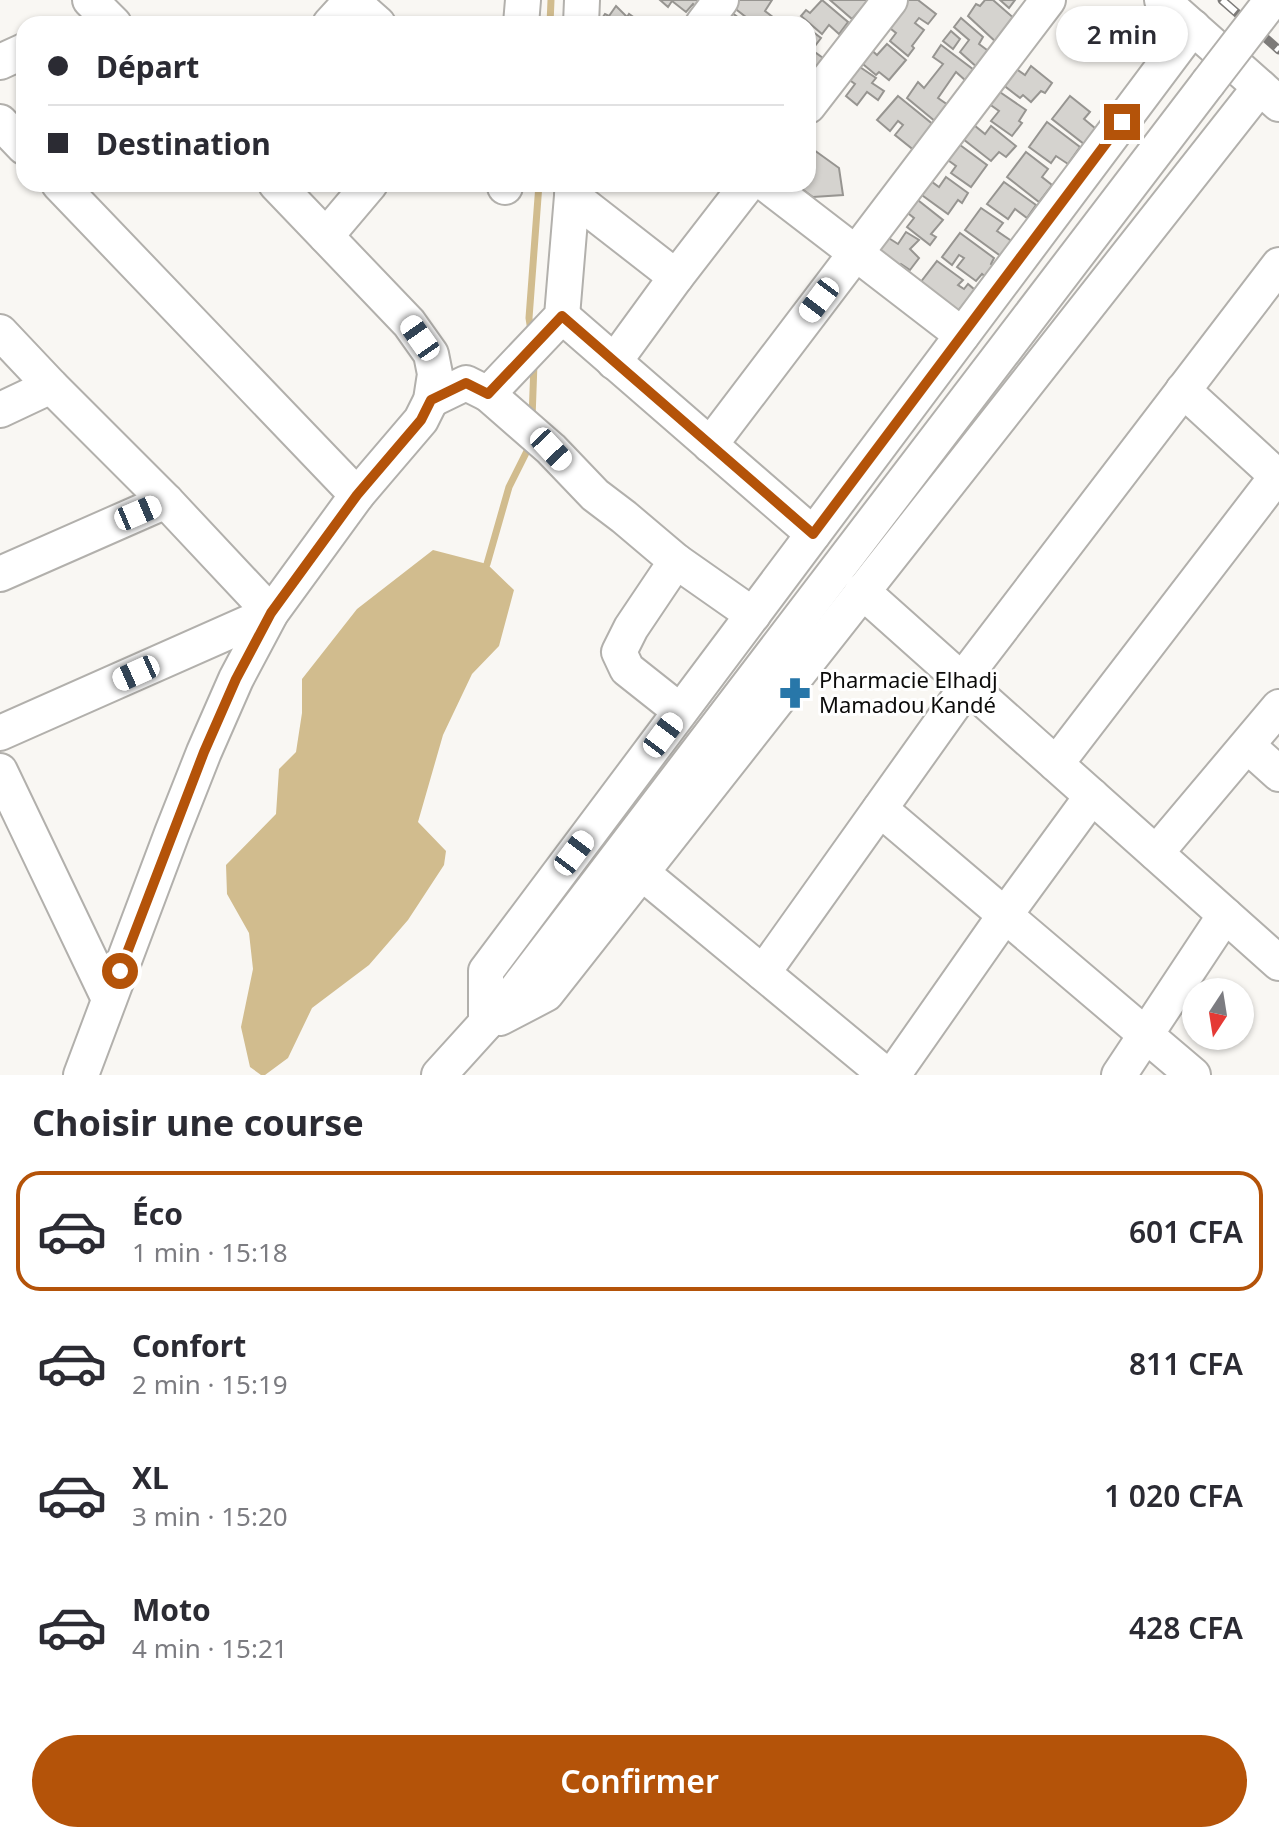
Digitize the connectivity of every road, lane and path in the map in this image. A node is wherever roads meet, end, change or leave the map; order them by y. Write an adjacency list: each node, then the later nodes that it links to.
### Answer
1 (351, 0): 6 (street); 7 (street)
2 (890, 0): 10 (street)
3 (1048, 0): 21 (street)
4 (1162, 0): 8 (street)
5 (1272, 0): 60 (street, bridge)
6 (337, 16)
7 (369, 16)
8 (1193, 27): 9 (street); 26 (street)
9 (1269, 95): 40 (street)
10 (816, 96)
11 (0, 122): 12 (street)
12 (16, 139)
13 (67, 192): 35 (street)
14 (284, 192): 20 (street)
15 (363, 192): 20 (street)
16 (572, 192): 24 (street)
17 (574, 192): 22 (street)
18 (742, 192): 22 (street)
19 (776, 192): 21 (street)
20 (326, 236): 31 (street)
21 (855, 252): 26 (street); 33 (street)
22 (676, 277): 27 (street)
23 (1275, 280): 29 (street)
24 (562, 316): 27 (street); 30 (street)
25 (0, 332): 28 (street)
26 (962, 335): 37 (street)
27 (614, 362): 33 (street)
28 (51, 386): 32 (street); 36 (street)
29 (1183, 390): 34 (street); 43 (street)
30 (488, 394): 31 (street); 38 (street)
31 (431, 400): 35 (street)
32 (0, 410)
33 (710, 445): 37 (street)
34 (1278, 477): 48 (street)
35 (357, 495): 41 (street)
36 (166, 501): 39 (street); 41 (street)
37 (813, 534): 42 (street)
38 (676, 561): 42 (street); 45 (street)
39 (0, 574)
40 (862, 591): 43 (street); 54 (street)
41 (271, 613): 46 (street); 59 (street)
42 (753, 615): 45 (street)
43 (965, 682): 48 (street); 52 (street)
44 (1279, 707): 47 (street)
45 (680, 711): 60 (street)
46 (0, 733)
47 (1248, 746): 50 (street); 53 (street)
48 (1056, 764): 51 (street)
49 (0, 771): 59 (street)
50 (1279, 774)
51 (1092, 796): 53 (street); 55 (street)
52 (880, 809): 55 (street); 58 (street)
53 (1156, 853): 56 (street)
54 (641, 872): 58 (street); 60 (street)
55 (1005, 915): 61 (street); 66 (street)
56 (1225, 915): 57 (street); 61 (street)
57 (1279, 963)
58 (763, 973): 65 (street)
59 (109, 999): 62 (street)
60 (491, 1022): 63 (street); 64 (street)
61 (1146, 1035): 67 (street); 68 (street)
62 (81, 1075)
63 (439, 1075)
64 (461, 1075)
65 (886, 1075)
66 (893, 1075)
67 (1119, 1075)
68 (1193, 1075)

